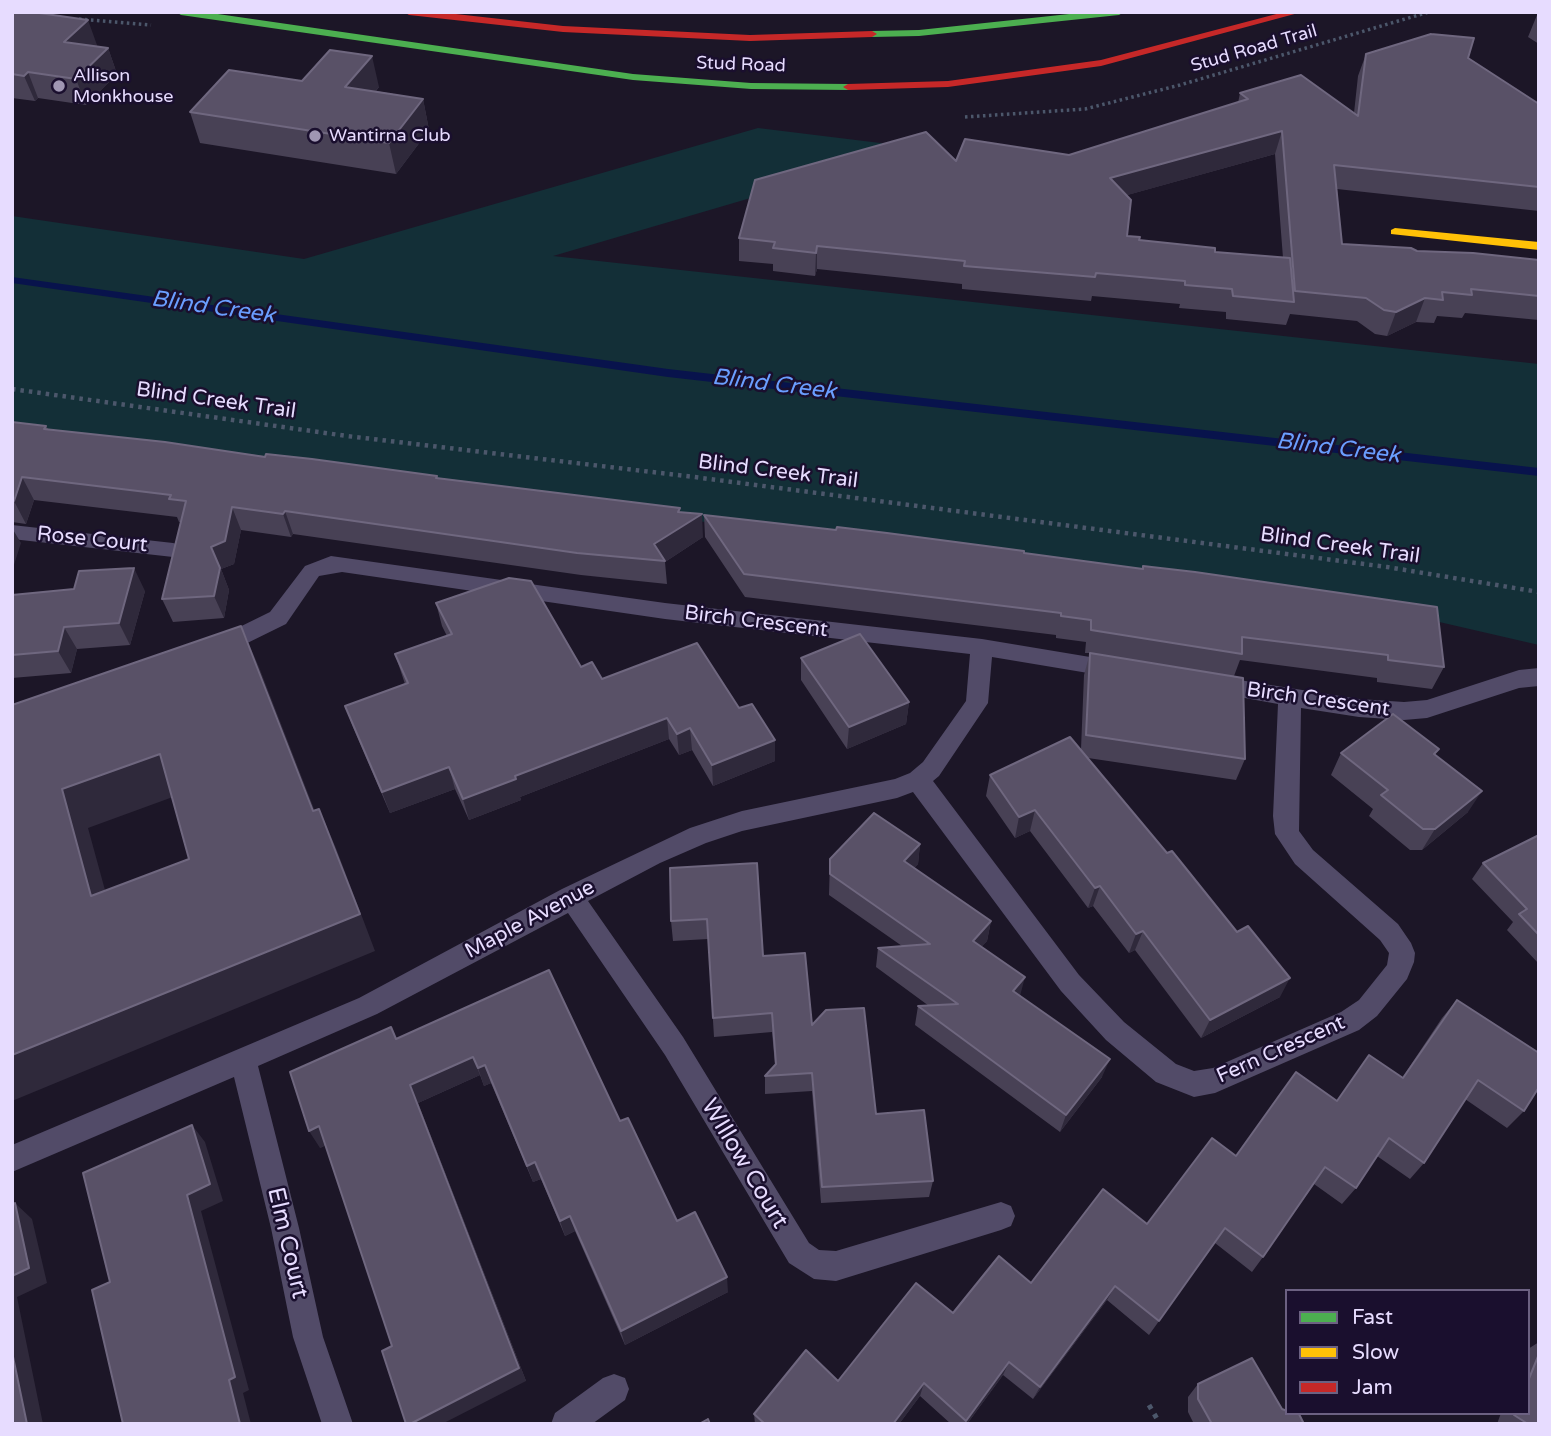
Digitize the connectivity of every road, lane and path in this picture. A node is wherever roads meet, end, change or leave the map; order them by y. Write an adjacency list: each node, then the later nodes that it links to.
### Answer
1 (181, 12): 4 (main road, Stud Road)
2 (409, 12): 3 (main road, Stud Road)
3 (1119, 12)
4 (1297, 12)
5 (1429, 12): 8 (path, Stud Road Trail)
6 (79, 19): 7 (path)
7 (161, 26)
8 (1085, 109)
9 (1395, 232): 10 (main road)
10 (1539, 246)
11 (12, 389): 14 (path, Blind Creek Trail)
12 (12, 533): 13 (lane, Rose Court)
13 (173, 550)
14 (1539, 593)
15 (982, 646): 16 (lane, Birch Crescent); 17 (lane, Birch Crescent); 21 (lane, Maple Avenue)
16 (205, 653)
17 (1143, 673)
18 (1539, 677): 20 (lane, Birch Crescent)
19 (1196, 682): 20 (lane, Birch Crescent)
20 (1290, 697): 21 (lane, Fern Crescent)
21 (918, 780): 22 (lane, Maple Avenue)
22 (571, 897): 23 (lane, Maple Avenue); 25 (lane, WIllow Court)
23 (243, 1060): 24 (lane, Maple Avenue); 28 (lane, Elm Court)
24 (12, 1159)
25 (1001, 1216)
26 (614, 1389): 29 (lane)
27 (1149, 1405): 30 (path)
28 (338, 1424)
29 (566, 1424)
30 (1160, 1424)

